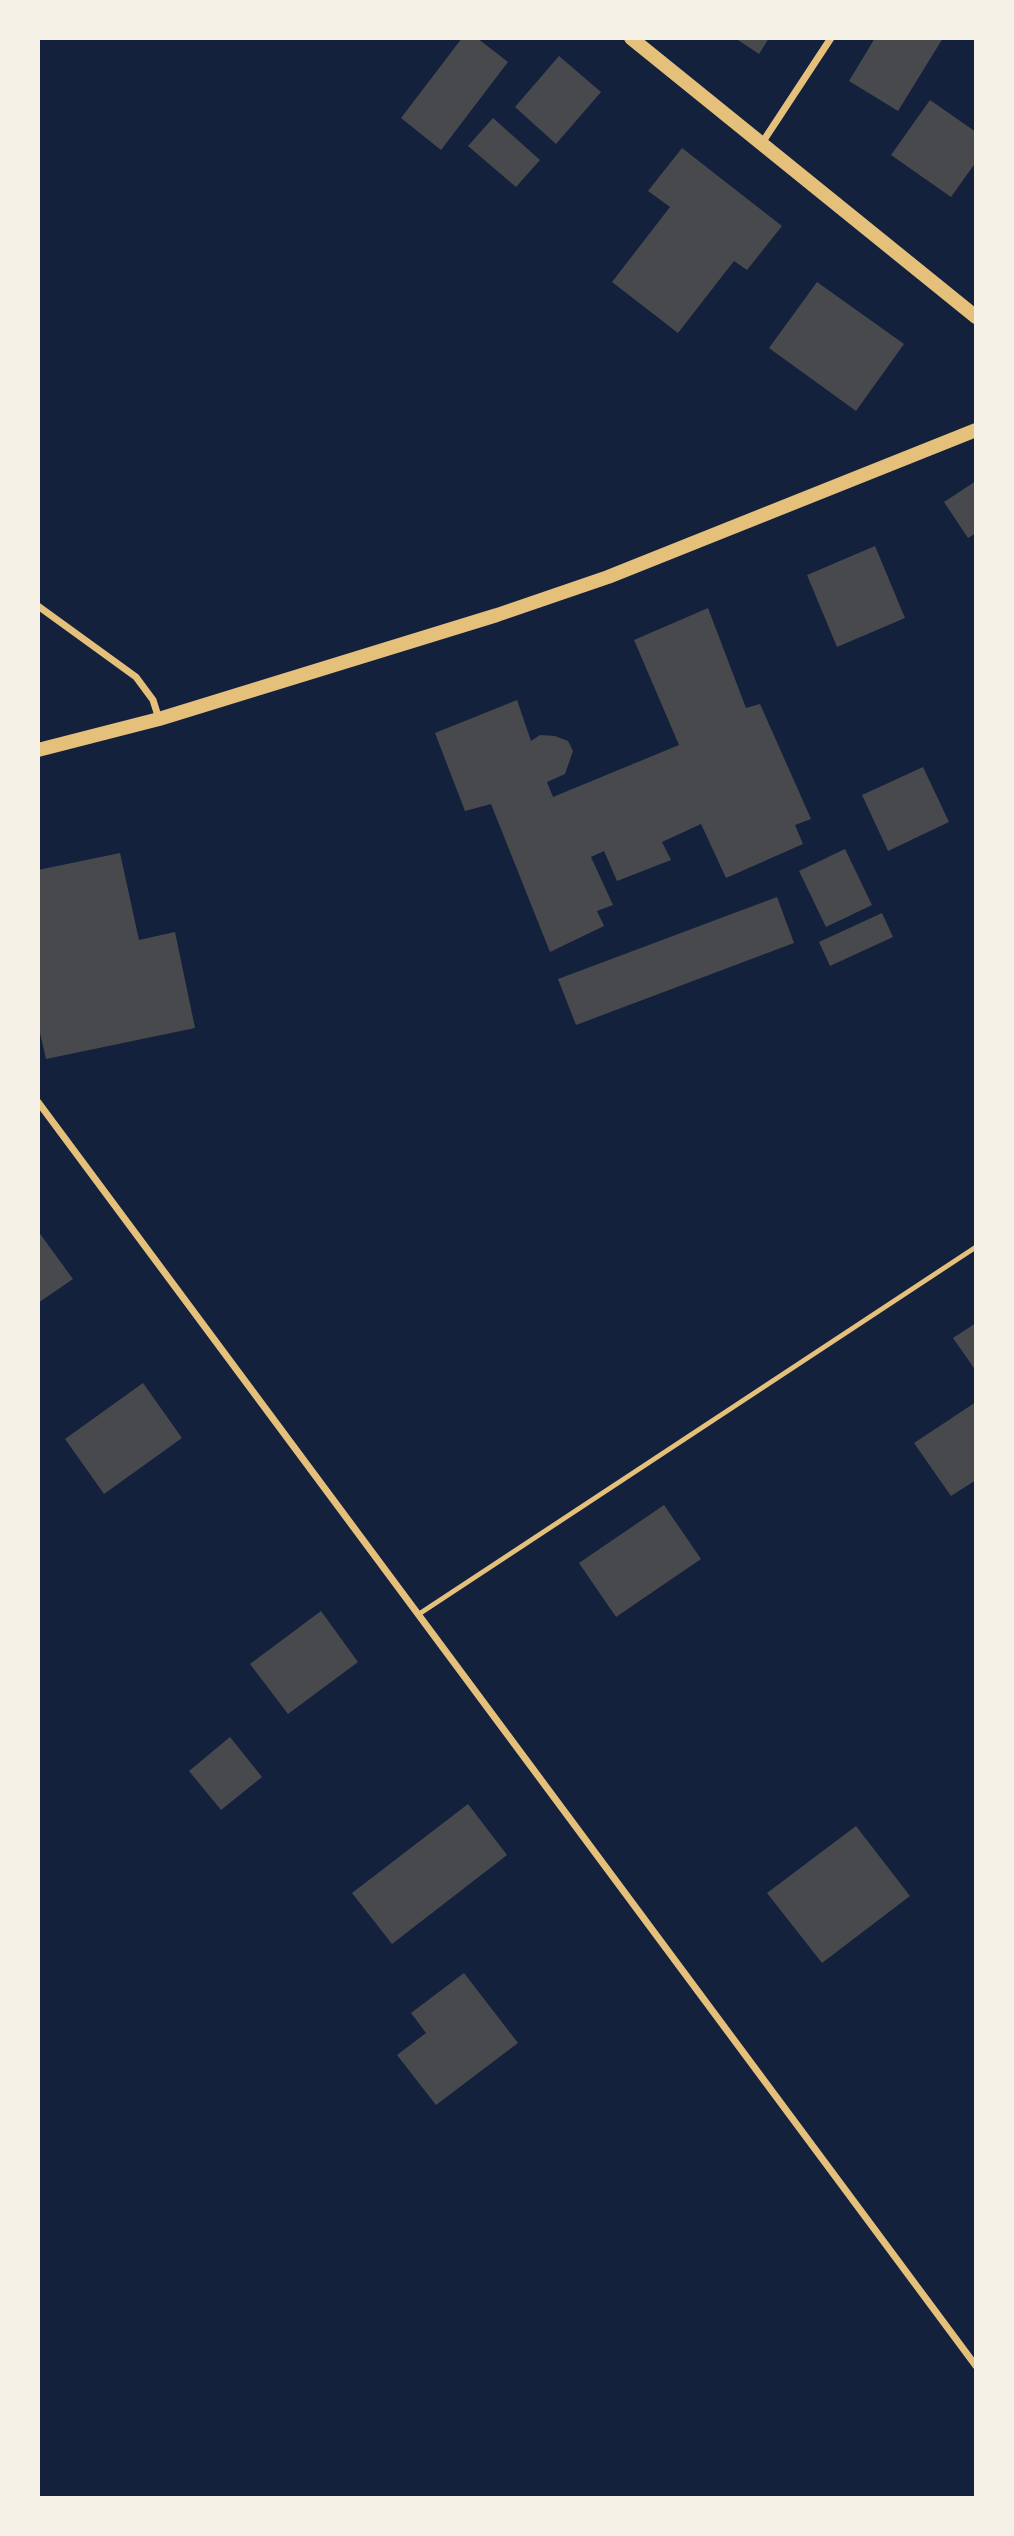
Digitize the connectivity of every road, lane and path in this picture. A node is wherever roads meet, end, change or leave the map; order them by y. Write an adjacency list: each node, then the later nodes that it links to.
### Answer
1 (631, 38): 3 (main road)
2 (831, 38): 3 (street)
3 (761, 144): 4 (main road)
4 (975, 317)
5 (975, 430): 7 (main road)
6 (38, 606): 7 (street)
7 (159, 719): 8 (main road)
8 (38, 750)
9 (38, 1102): 11 (street)
10 (975, 1247): 11 (lane)
11 (419, 1614): 12 (street)
12 (975, 2366)

